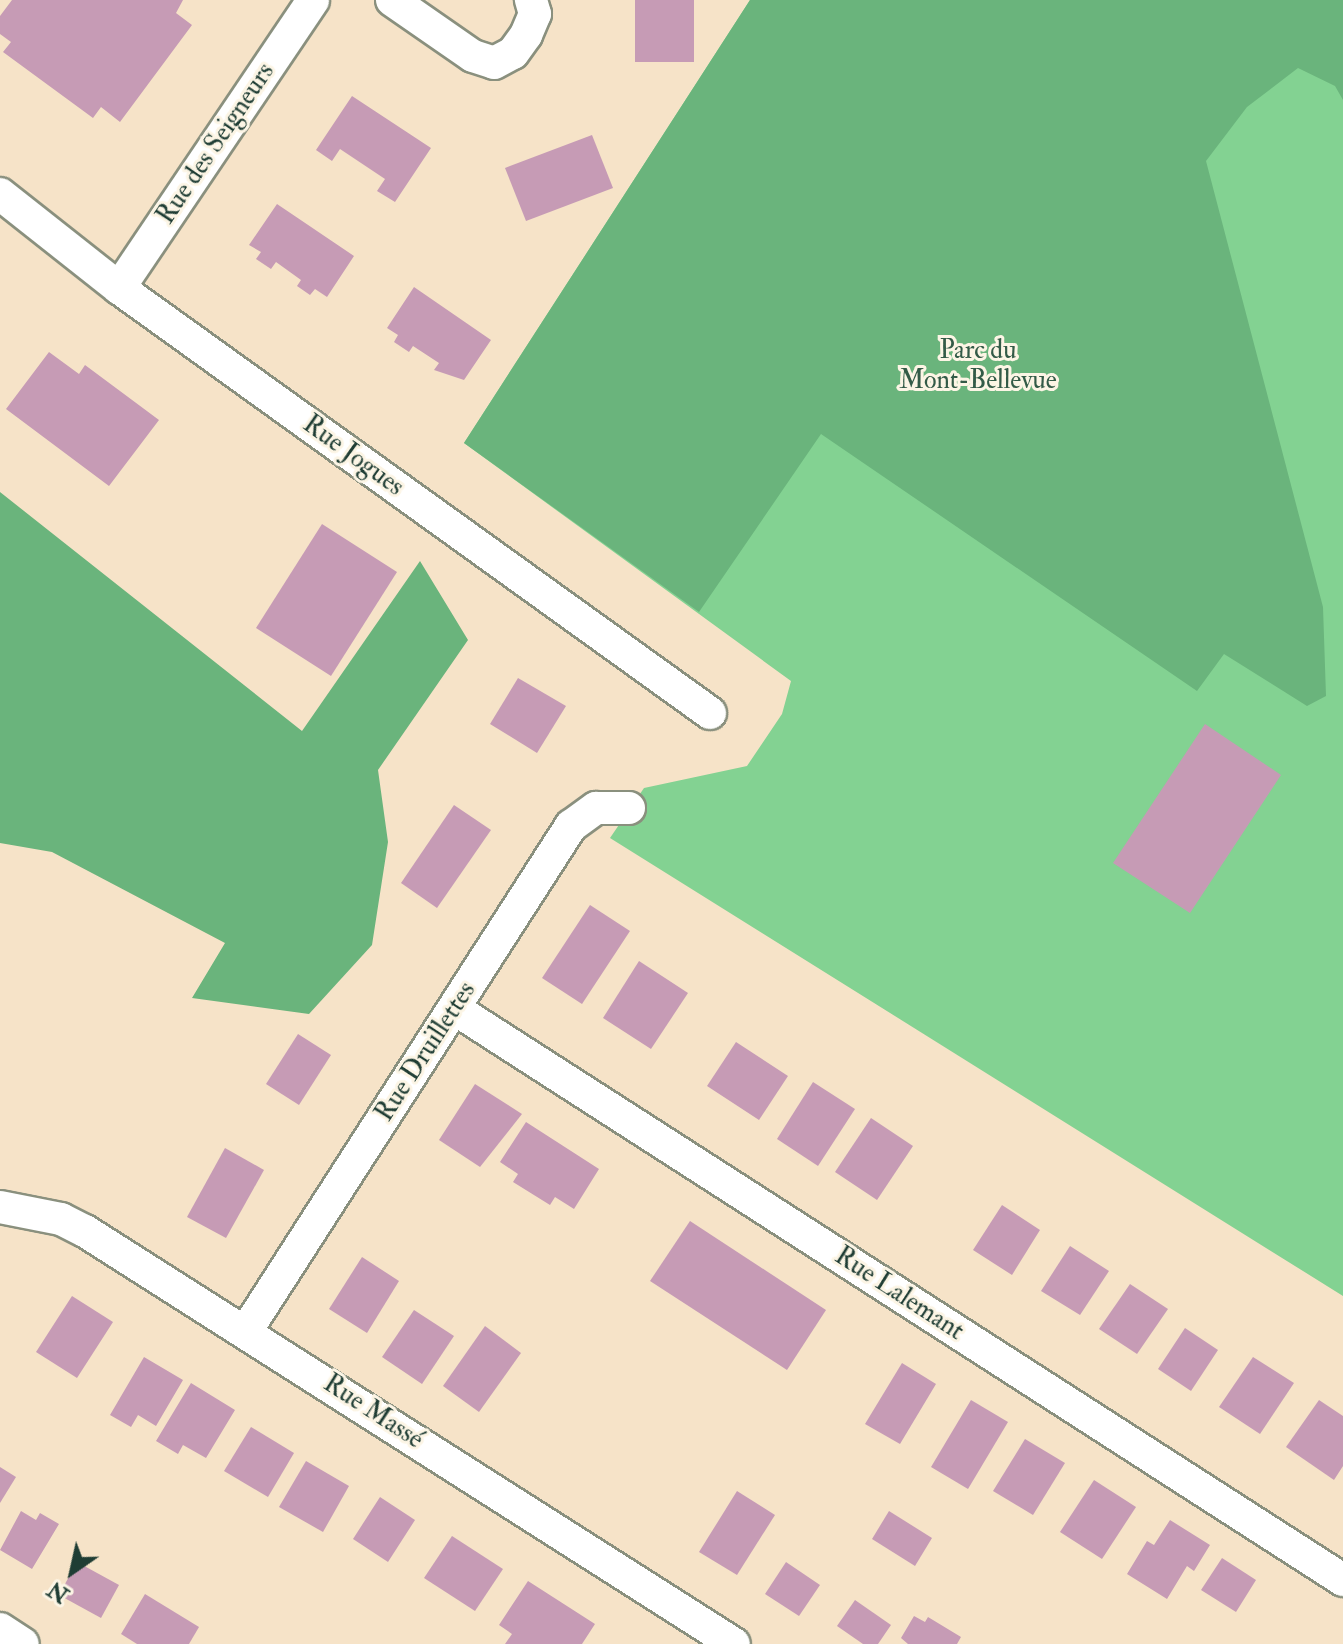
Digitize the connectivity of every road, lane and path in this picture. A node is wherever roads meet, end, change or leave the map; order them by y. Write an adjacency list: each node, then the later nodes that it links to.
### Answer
1 (313, 0): 5 (street, Rue des Seigneurs)
2 (392, 0): 3 (street)
3 (531, 0)
4 (0, 194): 5 (street, Rue Jogues)
5 (119, 288): 6 (street, Rue Jogues)
6 (710, 713)
7 (629, 808): 8 (street, Rue Druillettes)
8 (455, 1009): 10 (street, Rue Druillettes); 11 (street, Rue Lalemant)
9 (0, 1207): 10 (street, Rue Massé)
10 (246, 1331): 14 (street, Rue Massé)
11 (1343, 1580)
12 (0, 1629): 13 (street)
13 (23, 1644)
14 (734, 1644)

